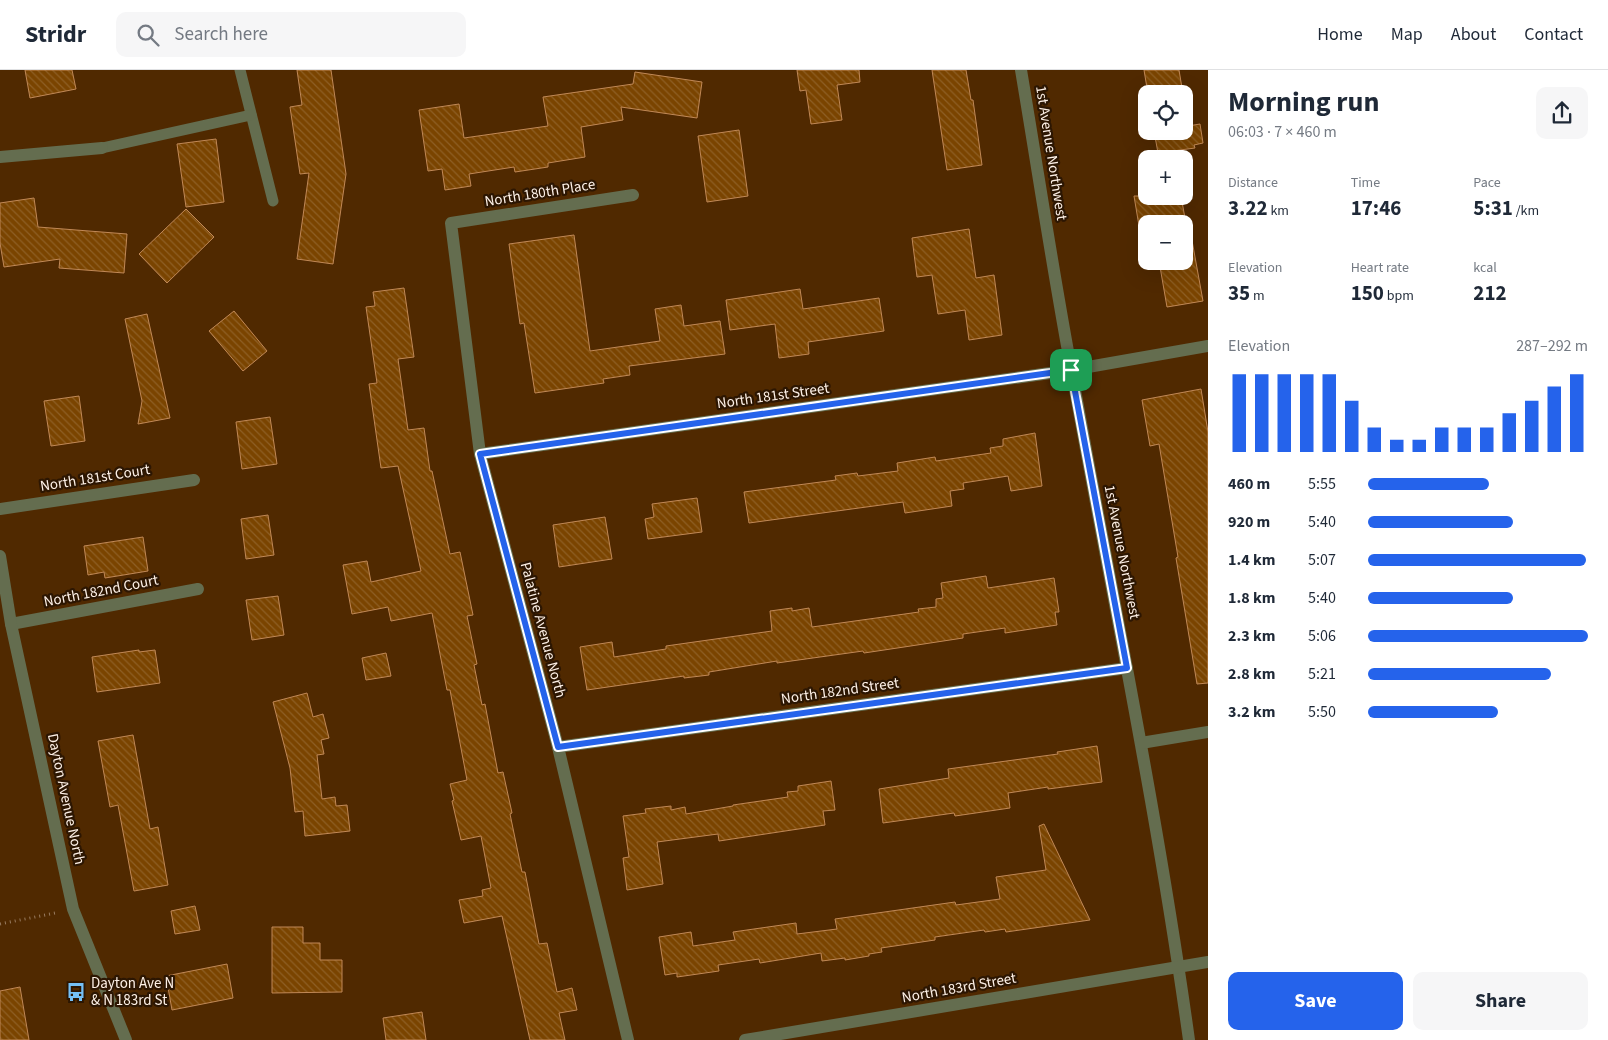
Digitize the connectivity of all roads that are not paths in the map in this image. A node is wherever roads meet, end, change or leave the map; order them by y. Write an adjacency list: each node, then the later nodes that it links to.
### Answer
1 (240, 70): 3 (lane)
2 (1021, 70): 10 (street, 1st Avenue Northwest)
3 (251, 115): 4 (lane); 7 (lane)
4 (102, 148): 5 (street)
5 (0, 157)
6 (633, 195): 8 (street, North 180th Place)
7 (273, 201)
8 (451, 223): 11 (street, Palatine Avenue North)
9 (1208, 346): 10 (street, North 181st Street)
10 (1071, 370): 11 (street, North 181st Street); 17 (street, 1st Avenue Northwest)
11 (480, 454): 20 (street, Palatine Avenue North)
12 (194, 480): 13 (street, North 181st Court)
13 (0, 509)
14 (0, 556): 16 (street, Dayton Avenue North)
15 (198, 589): 16 (street, North 182nd Court)
16 (11, 624): 23 (street, Dayton Avenue North)
17 (1127, 668): 19 (street, 1st Avenue Northwest); 20 (street, North 182nd Street)
18 (1208, 732): 19 (street)
19 (1141, 743): 22 (street, 1st Avenue Northwest)
20 (558, 747): 24 (street, Palatine Avenue North)
21 (1208, 962): 22 (street, North 183rd Street)
22 (1179, 967): 25 (street, North 183rd Street); 26 (street, 1st Avenue Northwest)
23 (126, 1040)
24 (628, 1040)
25 (745, 1040)
26 (1189, 1040)

